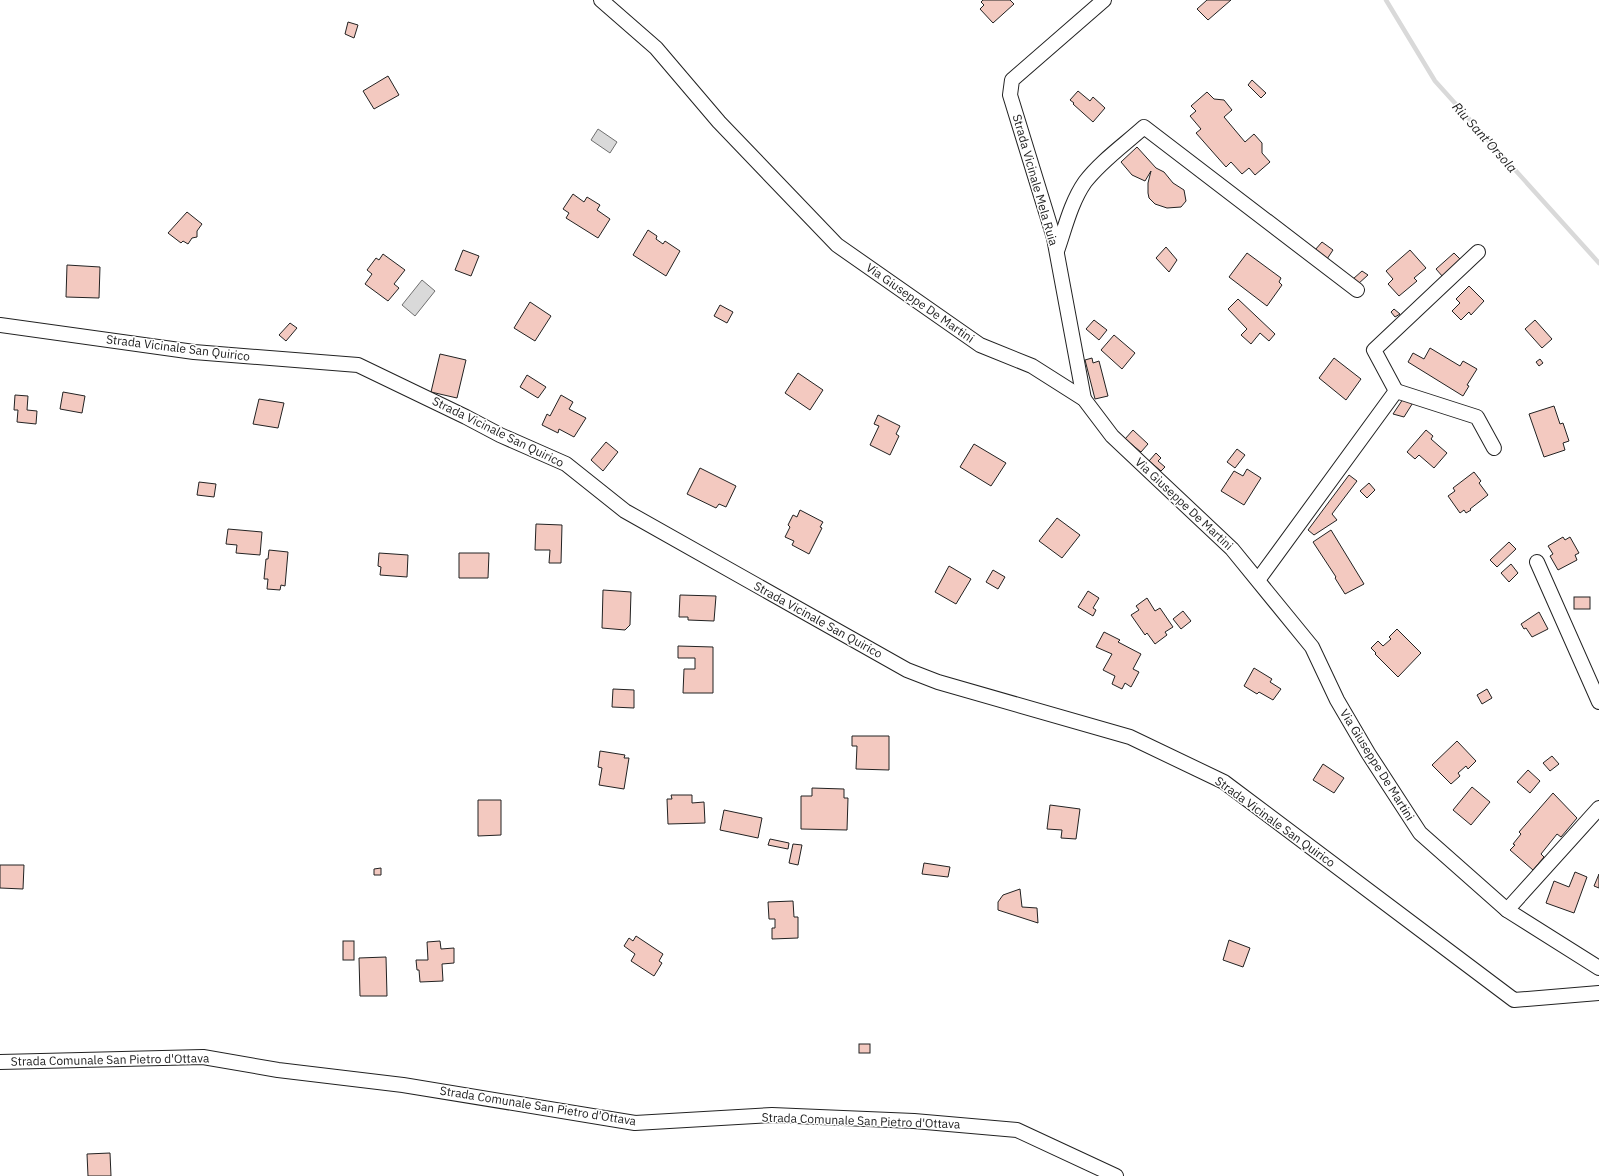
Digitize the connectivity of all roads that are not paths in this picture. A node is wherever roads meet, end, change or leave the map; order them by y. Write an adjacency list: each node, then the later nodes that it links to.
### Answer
1 (601, 0): 8 (street, Via Giuseppe De Martini)
2 (1104, 0): 3 (street, Strada Vicinale Mela Ruia)
3 (1056, 251): 5 (street); 8 (street, Strada Vicinale Mela Ruia)
4 (1478, 252): 7 (street)
5 (1357, 290)
6 (0, 325): 16 (street, Strada Vicinale San Quirico)
7 (1396, 391): 9 (street); 11 (street)
8 (1084, 399): 11 (street, Via Giuseppe De Martini)
9 (1494, 448)
10 (1537, 562): 12 (street)
11 (1258, 580): 14 (street, Via Giuseppe De Martini)
12 (1599, 702)
13 (1599, 808): 14 (street)
14 (1507, 910): 15 (street, Via Giuseppe De Martini)
15 (1599, 968)
16 (1599, 993)
17 (0, 1062): 18 (street, Strada Comunale San Pietro d'Ottava)
18 (1116, 1176)

